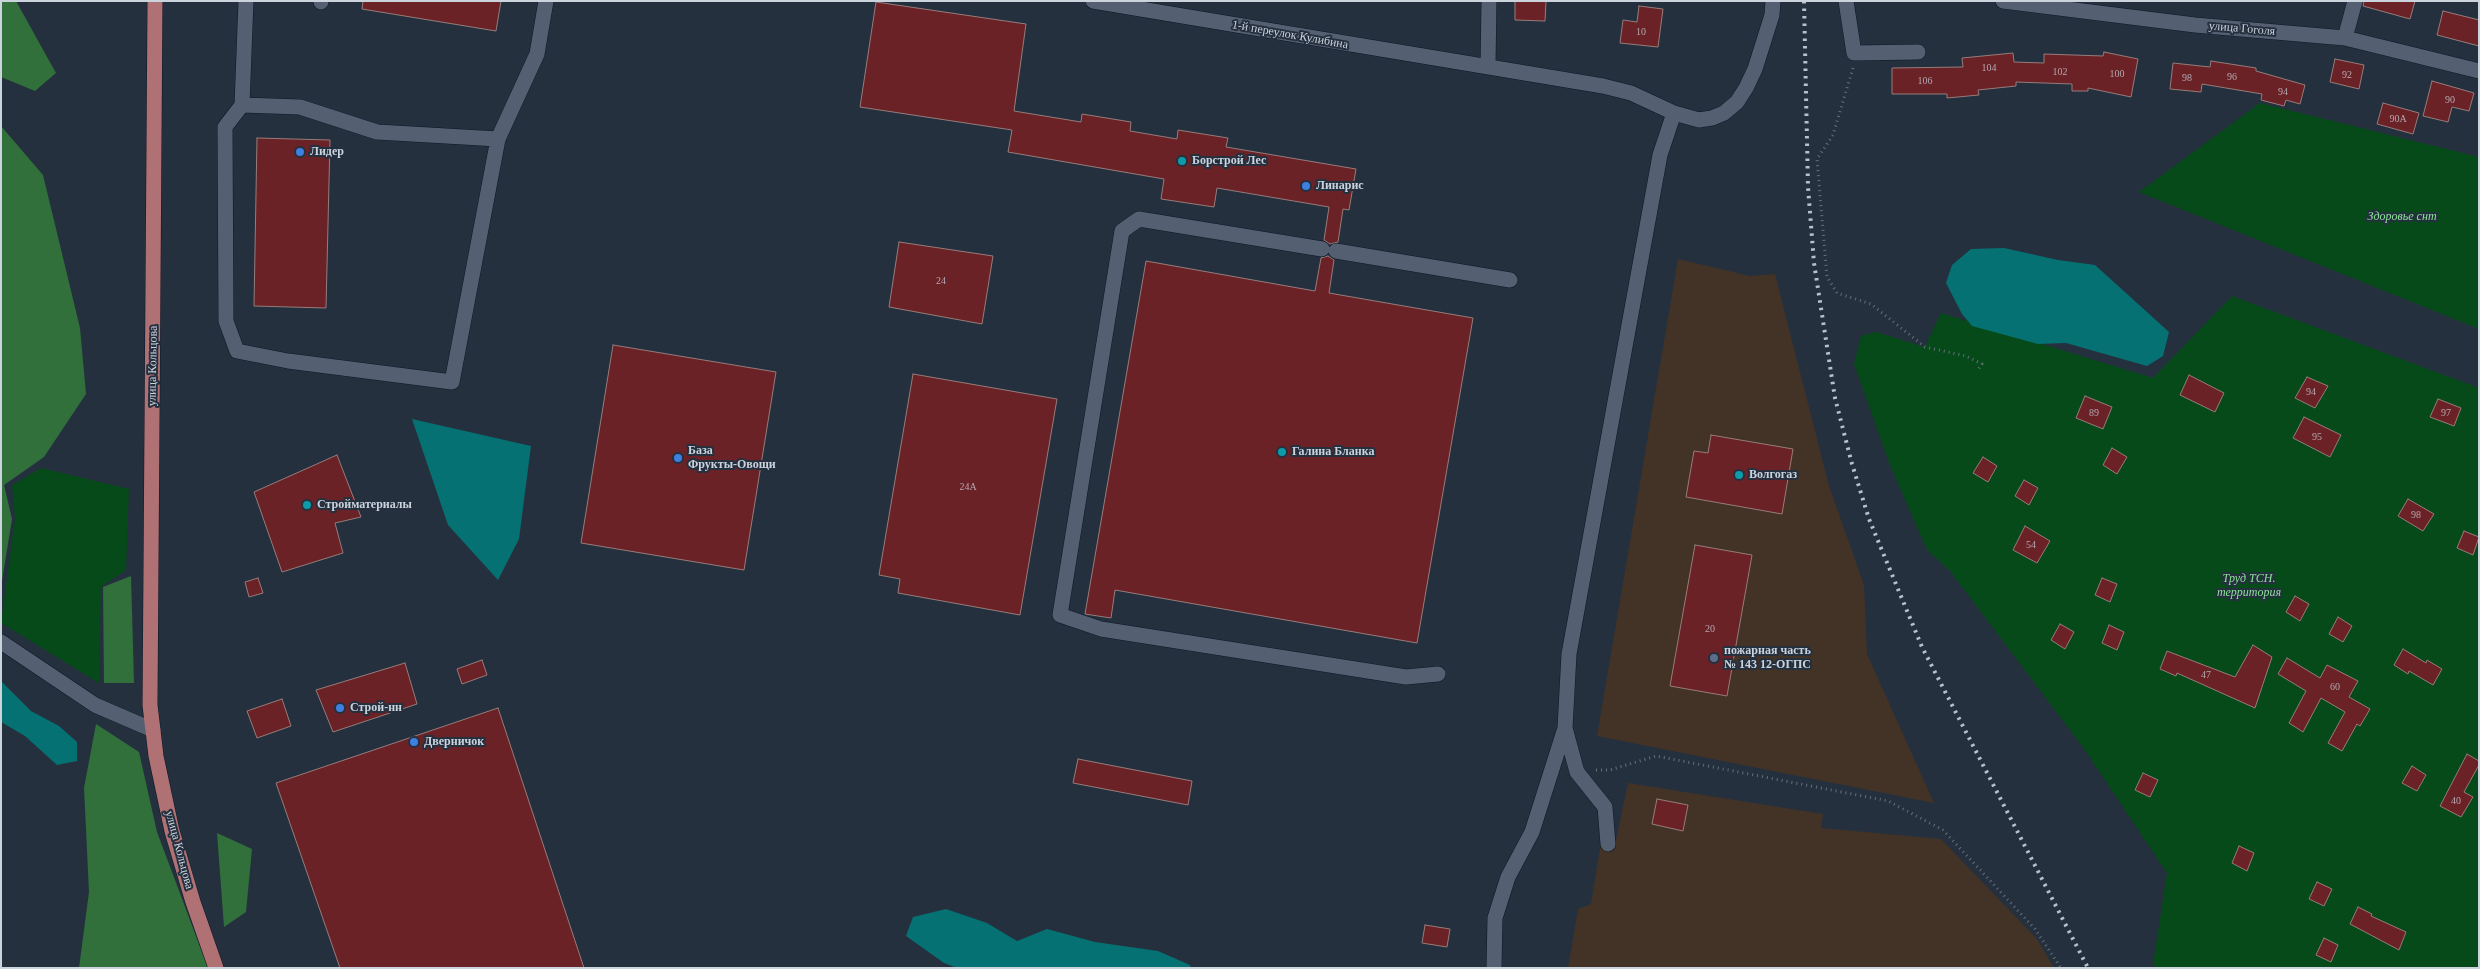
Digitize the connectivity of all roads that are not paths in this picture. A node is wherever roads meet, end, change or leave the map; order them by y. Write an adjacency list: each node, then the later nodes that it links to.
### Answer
1 (155, 1): 21 (main road, улица Кольцова)
2 (246, 1): 14 (street)
3 (546, 1): 16 (street)
4 (1093, 1): 12 (street, 1-й переулок Кулибина)
5 (1489, 1): 12 (street)
6 (1773, 1): 15 (street, 1-й переулок Кулибина)
7 (1846, 1): 11 (street)
8 (2002, 1): 10 (street, улица Гоголя)
9 (2355, 1): 10 (street)
10 (2345, 38): 13 (street, улица Гоголя)
11 (1918, 52)
12 (1488, 67): 15 (street, 1-й переулок Кулибина)
13 (2479, 71)
14 (242, 105): 16 (street); 16 (street)
15 (1674, 113): 20 (street)
16 (498, 139)
17 (1510, 280): 19 (street)
18 (1, 642): 21 (street)
19 (1438, 674)
20 (1565, 728): 22 (street); 24 (street)
21 (153, 730): 23 (main road, улица Кольцова)
22 (1608, 844)
23 (216, 968)
24 (1494, 968)

